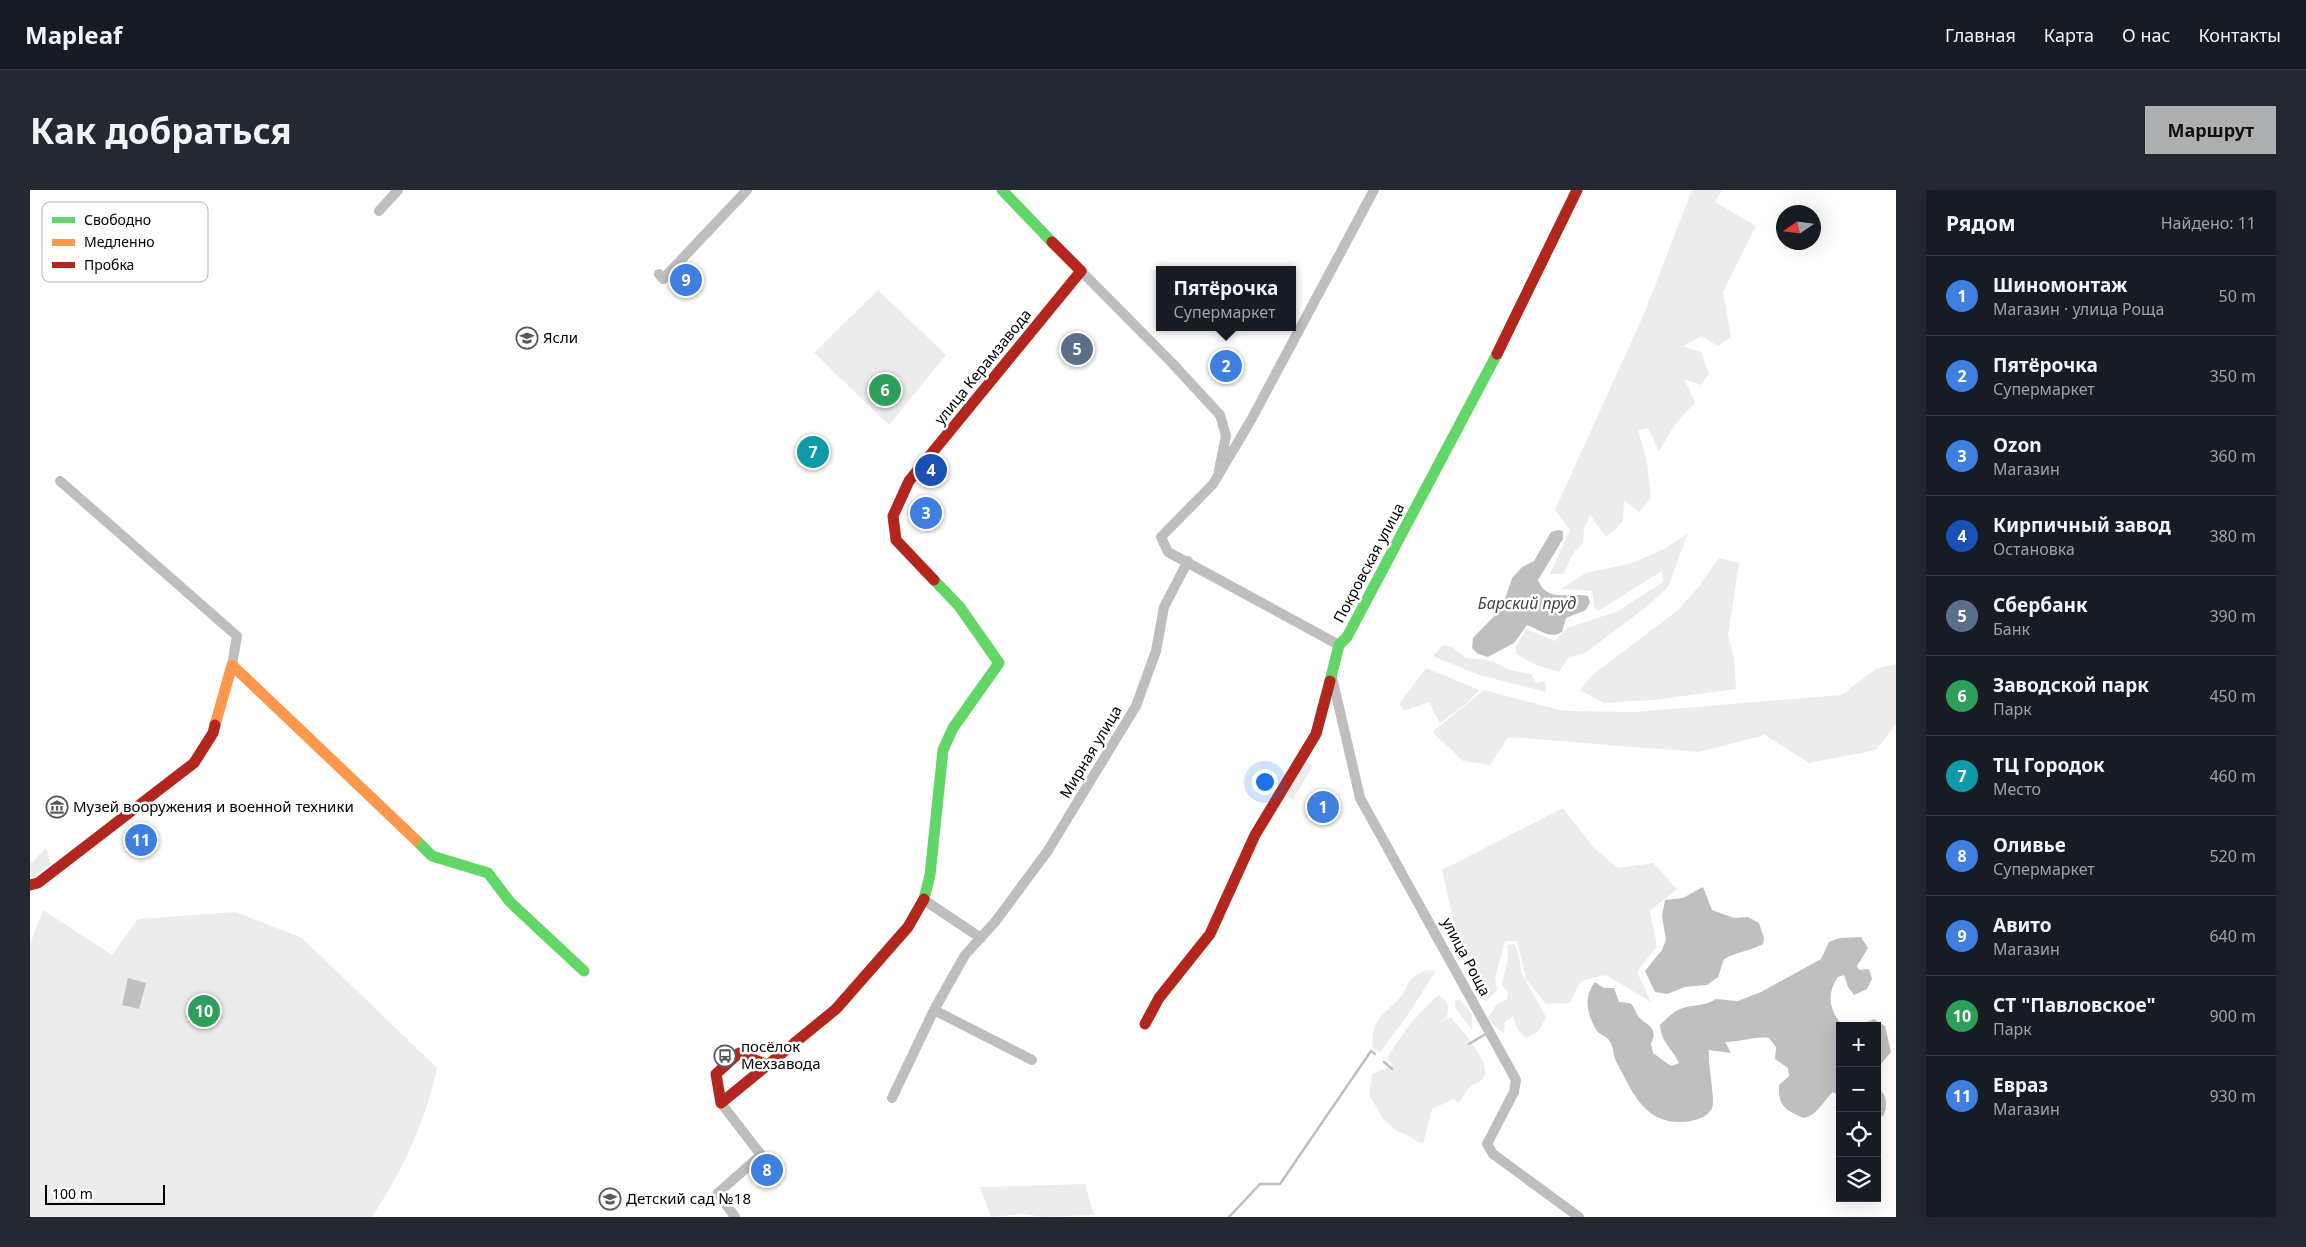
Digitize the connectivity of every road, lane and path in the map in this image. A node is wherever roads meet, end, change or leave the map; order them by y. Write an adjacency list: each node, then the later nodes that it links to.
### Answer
1 (398, 190): 6 (street)
2 (747, 190): 8 (street)
3 (1002, 190): 7 (street)
4 (1374, 190): 9 (street)
5 (1577, 190): 12 (street, Покровская улица)
6 (379, 211)
7 (1081, 271): 9 (street); 16 (street, улица Керамзавода)
8 (659, 274)
9 (1217, 479): 11 (street)
10 (60, 481): 13 (street)
11 (1188, 561): 12 (street); 17 (street, Мирная улица)
12 (1338, 645): 14 (street, Покровская улица)
13 (232, 665): 15 (street); 18 (street)
14 (1331, 671): 20 (street, Покровская улица); 26 (street, улица Роща)
15 (30, 885)
16 (924, 900): 17 (street); 22 (street)
17 (981, 938): 19 (street, Мирная улица)
18 (584, 971)
19 (934, 1010): 21 (street); 23 (street, Мирная улица)
20 (1145, 1024)
21 (1032, 1060)
22 (768, 1065): 24 (street); 24 (street)
23 (892, 1098)
24 (721, 1103): 25 (street)
25 (735, 1217)
26 (1579, 1217)

